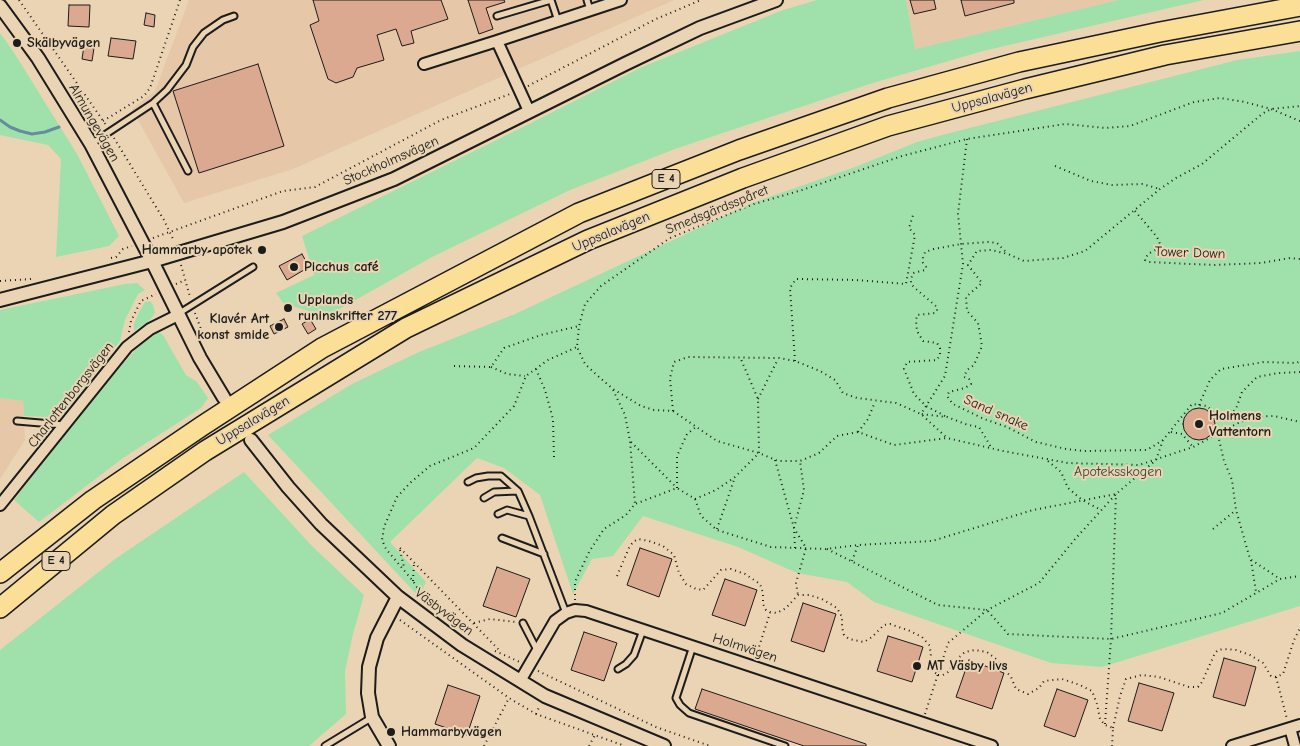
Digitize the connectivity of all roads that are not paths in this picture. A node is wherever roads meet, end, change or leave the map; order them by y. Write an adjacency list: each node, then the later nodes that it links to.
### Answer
1 (621, 0): 3 (street)
2 (776, 0): 14 (street, Stockholmsvägen)
3 (609, 2): 4 (street)
4 (589, 5): 9 (street)
5 (0, 6): 15 (street, Almungevägen)
6 (1300, 6): 33 (highway, Uppsalavägen / E 4)
7 (234, 16): 13 (lane)
8 (497, 16): 9 (lane)
9 (558, 21): 11 (street)
10 (1300, 31): 35 (highway, Uppsalavägen / E 4)
11 (497, 41): 12 (street); 14 (street)
12 (424, 64)
13 (153, 103): 15 (lane); 16 (lane)
14 (529, 111): 17 (street, Stockholmsvägen)
15 (91, 144): 17 (street, Almungevägen)
16 (188, 172)
17 (152, 261): 19 (street, Stockholmsvägen); 20 (street)
18 (252, 267): 20 (lane, Charlottenborgsvägen)
19 (0, 300)
20 (178, 315): 21 (street); 23 (street, Charlottenborgsvägen)
21 (224, 398)
22 (17, 420): 23 (lane)
23 (65, 425): 28 (street, Charlottenborgsvägen)
24 (251, 440): 34 (street, Väsbyvägen)
25 (468, 482): 26 (lane)
26 (518, 491): 27 (lane); 30 (lane)
27 (484, 498)
28 (0, 505)
29 (498, 514): 30 (lane)
30 (529, 516): 32 (lane)
31 (502, 538): 32 (lane)
32 (544, 554): 36 (lane)
33 (0, 573)
34 (398, 597): 42 (street, Väsbyvägen); 43 (street)
35 (0, 608)
36 (571, 612): 38 (street, Holmvägen); 40 (street)
37 (523, 623): 40 (lane)
38 (643, 629): 39 (street, Holmvägen); 41 (lane)
39 (693, 646): 48 (lane); 49 (street, Holmvägen)
40 (537, 650): 42 (street)
41 (618, 669)
42 (520, 681): 47 (street, Väsbyvägen)
43 (372, 717): 45 (lane); 46 (street)
44 (1295, 726): 50 (street); 51 (street)
45 (325, 746)
46 (389, 746)
47 (664, 746)
48 (785, 746)
49 (992, 746)
50 (1232, 746)
51 (1295, 746)

